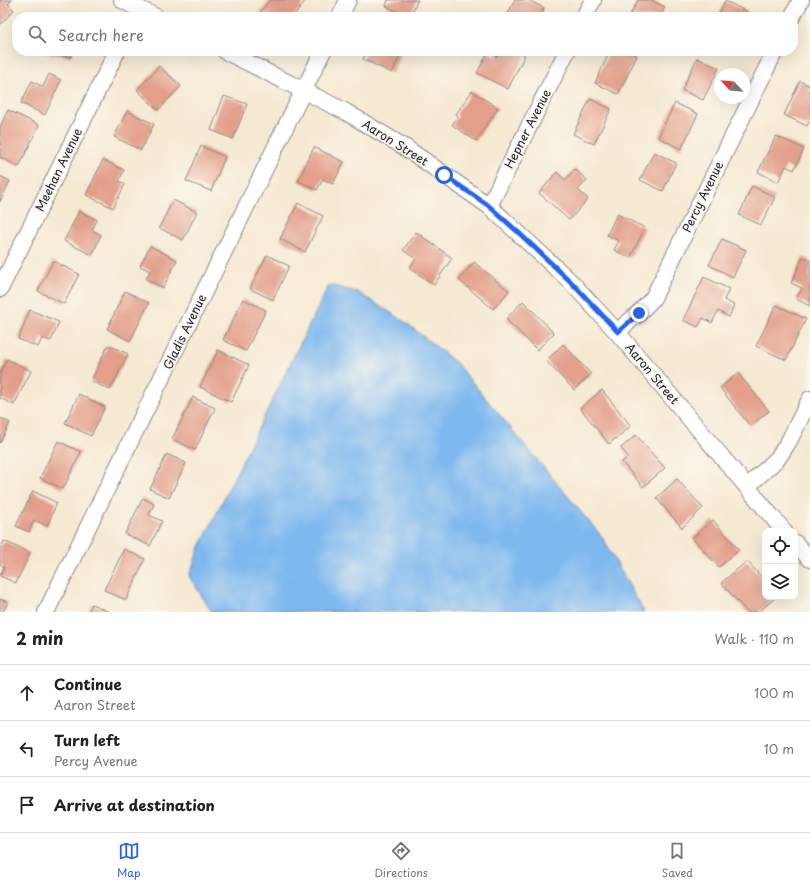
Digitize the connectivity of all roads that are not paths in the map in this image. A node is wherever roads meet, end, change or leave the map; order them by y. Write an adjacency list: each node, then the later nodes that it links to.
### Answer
1 (122, 0): 5 (street)
2 (348, 0): 6 (street)
3 (593, 0): 7 (street)
4 (801, 0): 8 (street)
5 (138, 8)
6 (342, 12)
7 (587, 12)
8 (795, 12)
9 (115, 56): 16 (street, Meehan Avenue)
10 (235, 56): 14 (street, Aaron Street)
11 (321, 56): 14 (street, Gladis Avenue)
12 (564, 56): 15 (street, Hepner Avenue)
13 (774, 56): 17 (street, Percy Avenue)
14 (304, 90): 15 (street, Aaron Street); 23 (street, Gladis Avenue)
15 (489, 206): 17 (street, Aaron Street)
16 (0, 289)
17 (618, 332): 19 (street, Aaron Street)
18 (810, 400): 19 (street)
19 (747, 487): 20 (street, Aaron Street)
20 (781, 528)
21 (798, 547): 22 (street)
22 (810, 559)
23 (46, 612)

